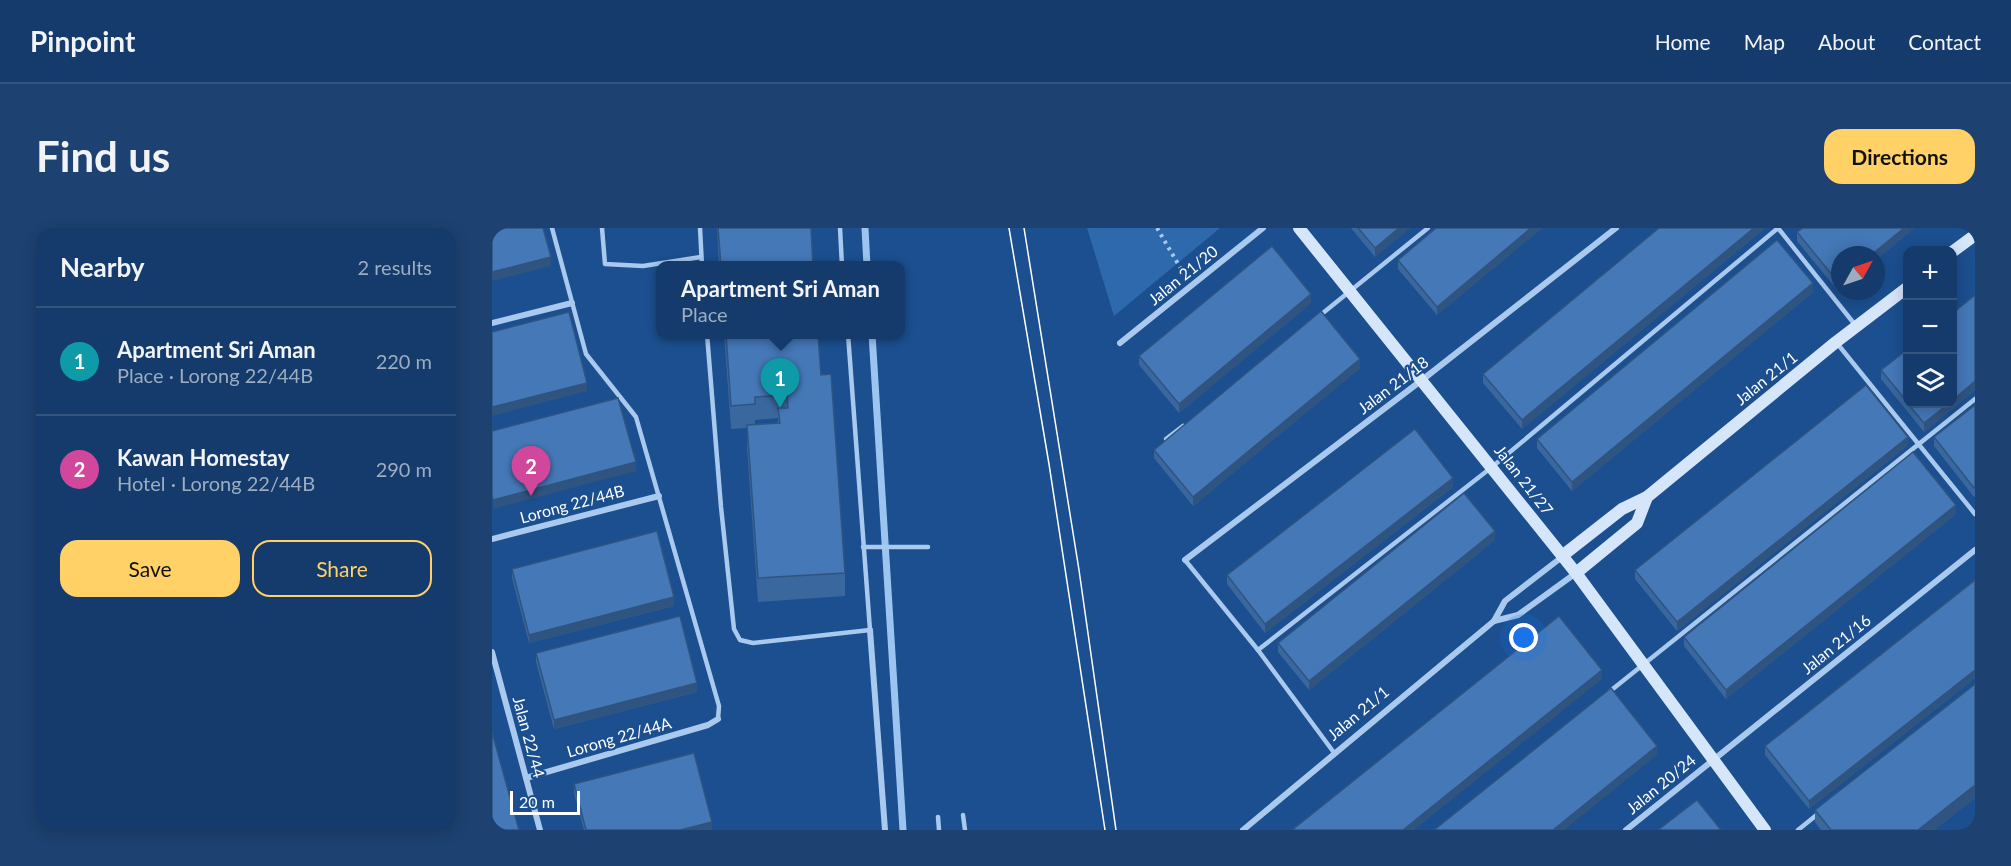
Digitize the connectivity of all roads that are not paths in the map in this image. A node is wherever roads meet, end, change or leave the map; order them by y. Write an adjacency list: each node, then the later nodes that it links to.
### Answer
1 (552, 228): 19 (lane)
2 (602, 228): 16 (lane)
3 (700, 228): 12 (lane)
4 (840, 228): 15 (lane)
5 (1263, 228): 26 (street, Jalan 21/20)
6 (1299, 228): 17 (street, Jalan 21/27)
7 (1428, 228): 17 (lane)
8 (1616, 228): 27 (street, Jalan 21/18)
9 (1778, 228): 22 (lane); 32 (lane)
10 (1975, 235): 11 (street)
11 (1957, 249)
12 (701, 257): 13 (lane); 14 (lane)
13 (675, 261)
14 (701, 261)
15 (842, 261)
16 (656, 264)
17 (1350, 291): 20 (lane); 27 (street, Jalan 21/27)
18 (1903, 291): 22 (street, Jalan 21/1)
19 (572, 303): 21 (street); 33 (lane)
20 (1317, 318)
21 (492, 323)
22 (1856, 326): 25 (street, Jalan 21/1)
23 (707, 339): 44 (lane)
24 (848, 339): 37 (lane)
25 (1836, 342): 31 (lane); 34 (street, Jalan 21/1)
26 (1120, 343)
27 (1422, 380): 32 (street, Jalan 21/27); 41 (street, Jalan 21/18)
28 (1975, 399): 31 (lane)
29 (1184, 424): 30 (lane)
30 (1166, 439)
31 (1918, 444): 35 (lane); 47 (lane)
32 (1492, 467): 40 (street, Jalan 21/27); 45 (lane)
33 (659, 496): 36 (street, Lorong 22/44B); 49 (lane)
34 (1647, 497): 40 (street, Jalan 21/1); 42 (street, Jalan 21/1)
35 (1975, 514)
36 (492, 539)
37 (864, 547): 38 (lane); 44 (lane)
38 (928, 547)
39 (1975, 550): 51 (street, Jalan 21/16)
40 (1562, 556): 42 (street, Jalan 21/27); 43 (street, Jalan 21/1)
41 (1185, 560): 45 (lane)
42 (1576, 573): 43 (street, Jalan 21/1); 47 (street, Jalan 21/27)
43 (1494, 621): 50 (street, Jalan 21/1)
44 (870, 630): 57 (street)
45 (1258, 650): 50 (lane)
46 (492, 652): 52 (street, Jalan 22/44)
47 (1644, 664): 48 (lane); 51 (street, Jalan 21/27)
48 (1608, 693)
49 (718, 719): 52 (street, Lorong 22/44A)
50 (1335, 754): 60 (street, Jalan 21/1)
51 (1714, 759): 61 (street, Jalan 20/24); 62 (street, Jalan 21/27)
52 (526, 778): 56 (street, Jalan 22/44)
53 (1826, 808): 63 (lane)
54 (963, 815): 59 (lane)
55 (938, 817): 58 (lane)
56 (540, 830)
57 (885, 830)
58 (939, 830)
59 (964, 830)
60 (1243, 830)
61 (1626, 830)
62 (1765, 830)
63 (1798, 830)

